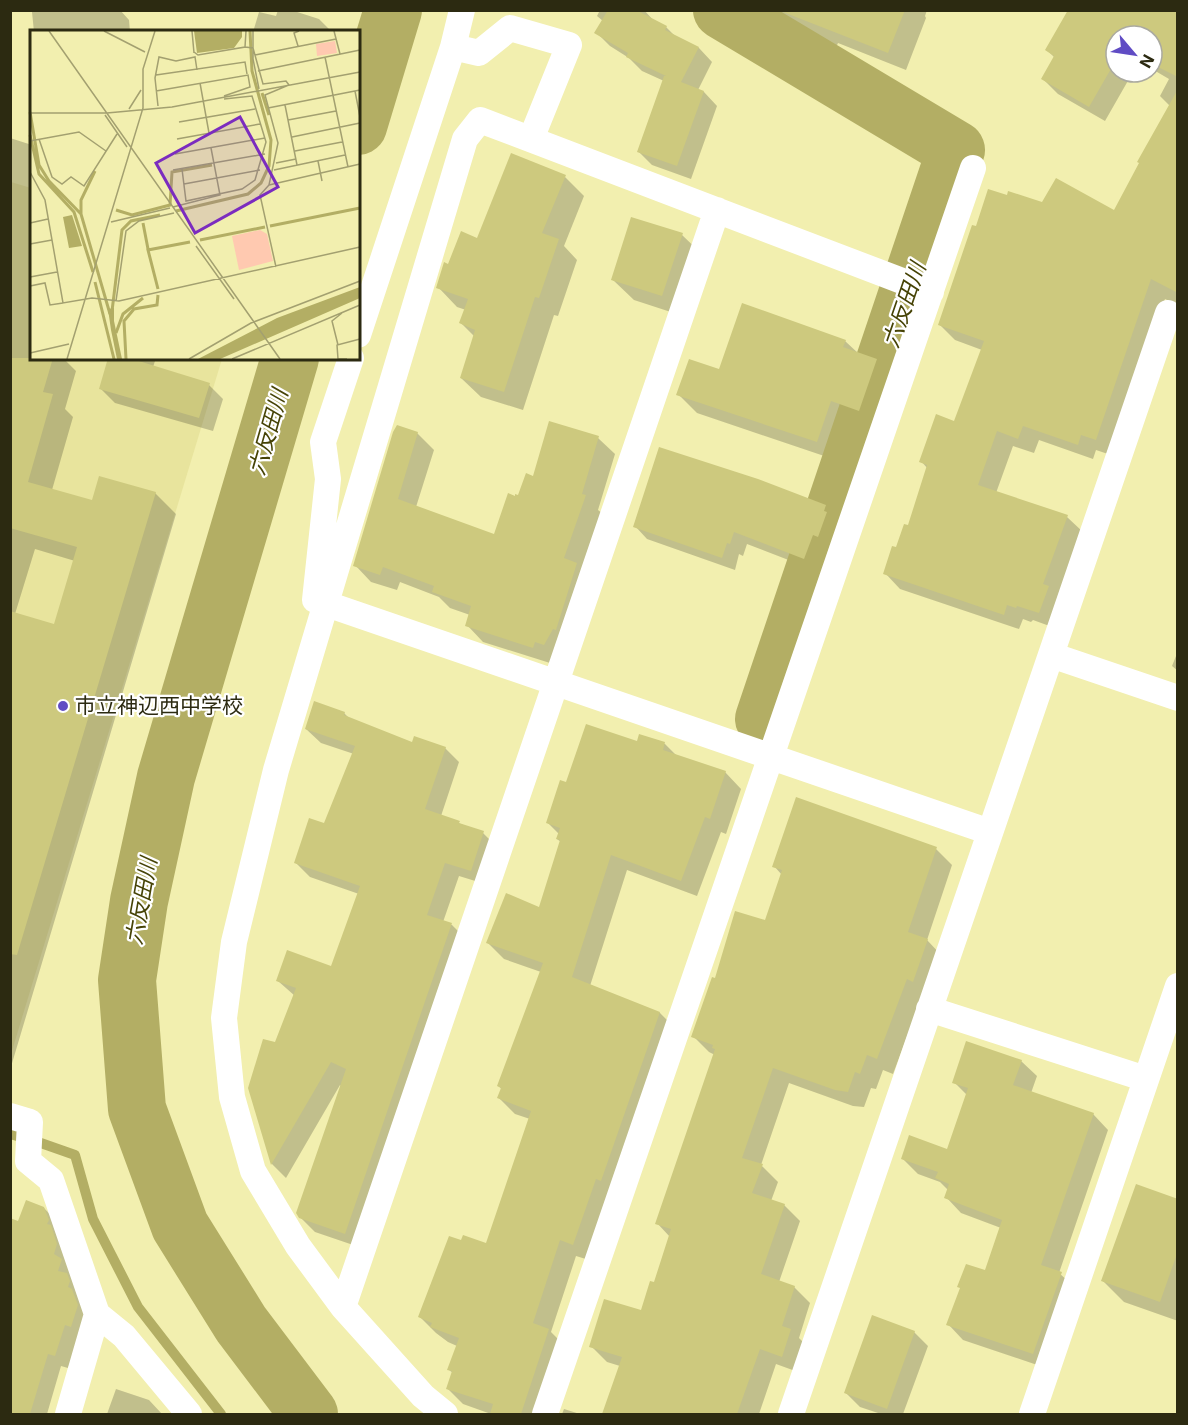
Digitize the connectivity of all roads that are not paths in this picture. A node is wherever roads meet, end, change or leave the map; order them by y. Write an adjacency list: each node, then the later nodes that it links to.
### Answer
1 (462, 10): 2 (street)
2 (453, 47): 3 (street); 8 (street)
3 (531, 139): 5 (street); 10 (street)
4 (973, 168): 6 (street)
5 (717, 210): 6 (street); 12 (street)
6 (918, 286): 14 (street)
7 (1168, 313): 11 (street)
8 (360, 329)
9 (350, 360): 10 (street)
10 (326, 604): 12 (street); 20 (street)
11 (1051, 655): 13 (street); 15 (street)
12 (555, 684): 14 (street); 20 (street)
13 (1178, 698)
14 (771, 758): 15 (street); 25 (street)
15 (990, 832): 17 (street)
16 (1178, 986): 18 (street)
17 (929, 1009): 18 (street); 26 (street)
18 (1146, 1079): 27 (street)
19 (10, 1116): 21 (street)
20 (343, 1307): 24 (street)
21 (98, 1314): 22 (street); 23 (street)
22 (68, 1414)
23 (189, 1414)
24 (445, 1414)
25 (545, 1414)
26 (791, 1414)
27 (1032, 1414)

